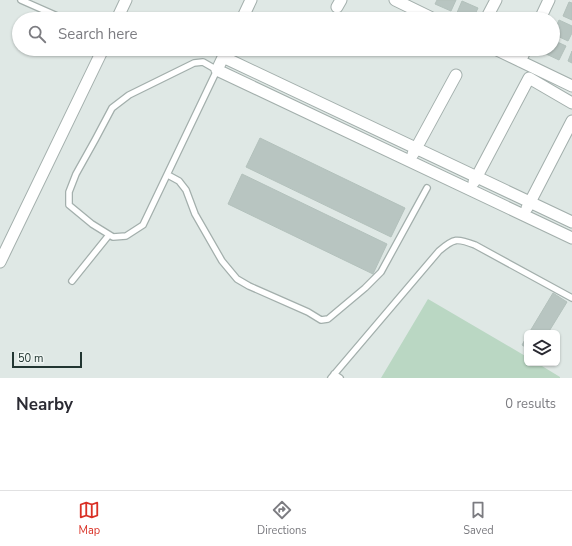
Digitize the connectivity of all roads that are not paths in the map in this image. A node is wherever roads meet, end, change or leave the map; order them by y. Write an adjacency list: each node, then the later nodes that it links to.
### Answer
1 (21, 0): 8 (lane)
2 (126, 0): 9 (street)
3 (251, 0): 10 (street)
4 (395, 0): 7 (street)
5 (496, 0): 12 (street)
6 (549, 0): 13 (street)
7 (415, 4): 11 (street)
8 (48, 12)
9 (120, 12)
10 (245, 12)
11 (425, 12)
12 (490, 12)
13 (543, 12)
14 (100, 56): 40 (street)
15 (224, 56): 20 (street)
16 (230, 56): 23 (street)
17 (510, 56): 19 (street)
18 (522, 56): 19 (street)
19 (520, 61): 22 (street)
20 (217, 70): 24 (street); 31 (lane); 38 (lane)
21 (456, 75): 29 (street)
22 (572, 86)
23 (287, 88): 24 (street); 26 (street)
24 (283, 101): 28 (street)
25 (572, 103): 32 (street)
26 (354, 119): 28 (street); 29 (street)
27 (572, 121): 35 (street)
28 (348, 132): 30 (street)
29 (416, 148): 30 (street); 32 (street)
30 (410, 161): 34 (street)
31 (168, 175): 33 (lane); 38 (lane)
32 (477, 177): 34 (street); 35 (street)
33 (427, 188)
34 (470, 190): 36 (street)
35 (530, 202): 36 (street); 37 (street)
36 (524, 215): 39 (street)
37 (572, 222)
38 (109, 235): 41 (lane)
39 (572, 238)
40 (0, 262)
41 (72, 281)
42 (572, 298): 43 (lane)
43 (333, 376): 44 (lane)
44 (340, 378)

